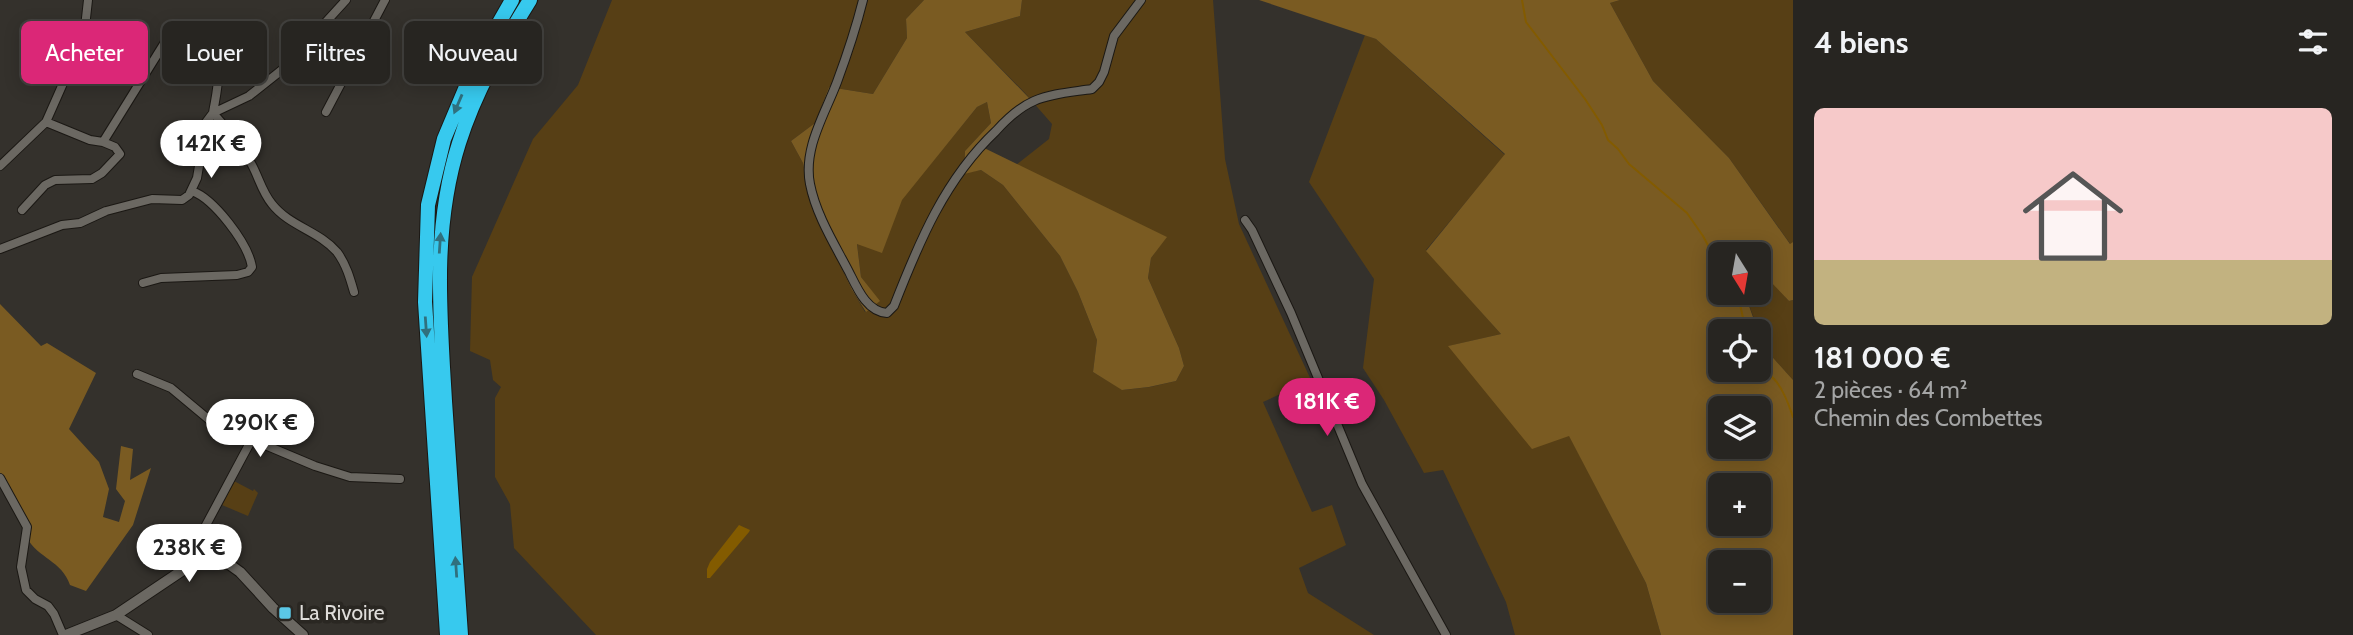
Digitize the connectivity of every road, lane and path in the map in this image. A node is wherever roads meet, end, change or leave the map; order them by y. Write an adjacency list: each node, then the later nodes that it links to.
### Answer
1 (88, 0): 12 (street)
2 (346, 0): 11 (street)
3 (385, 0): 10 (street)
4 (512, 0): 30 (highway, one-way to 30)
5 (530, 0): 31 (highway, one-way to 5)
6 (863, 0): 7 (street)
7 (1141, 0)
8 (162, 49): 13 (street)
9 (216, 84): 11 (street)
10 (326, 112)
11 (213, 113): 15 (street); 20 (street)
12 (47, 122): 13 (street); 14 (street)
13 (103, 142): 16 (street)
14 (0, 166)
15 (192, 191): 18 (street); 19 (street)
16 (22, 210)
17 (1245, 219): 32 (street)
18 (0, 249)
19 (142, 283)
20 (354, 292)
21 (137, 374): 22 (street)
22 (252, 439): 24 (street); 25 (street)
23 (0, 478): 27 (street)
24 (400, 480)
25 (189, 566): 26 (main road); 29 (main road)
26 (116, 615): 27 (main road); 28 (street)
27 (64, 635)
28 (148, 635)
29 (303, 635)
30 (447, 635)
31 (461, 635)
32 (1446, 635)

